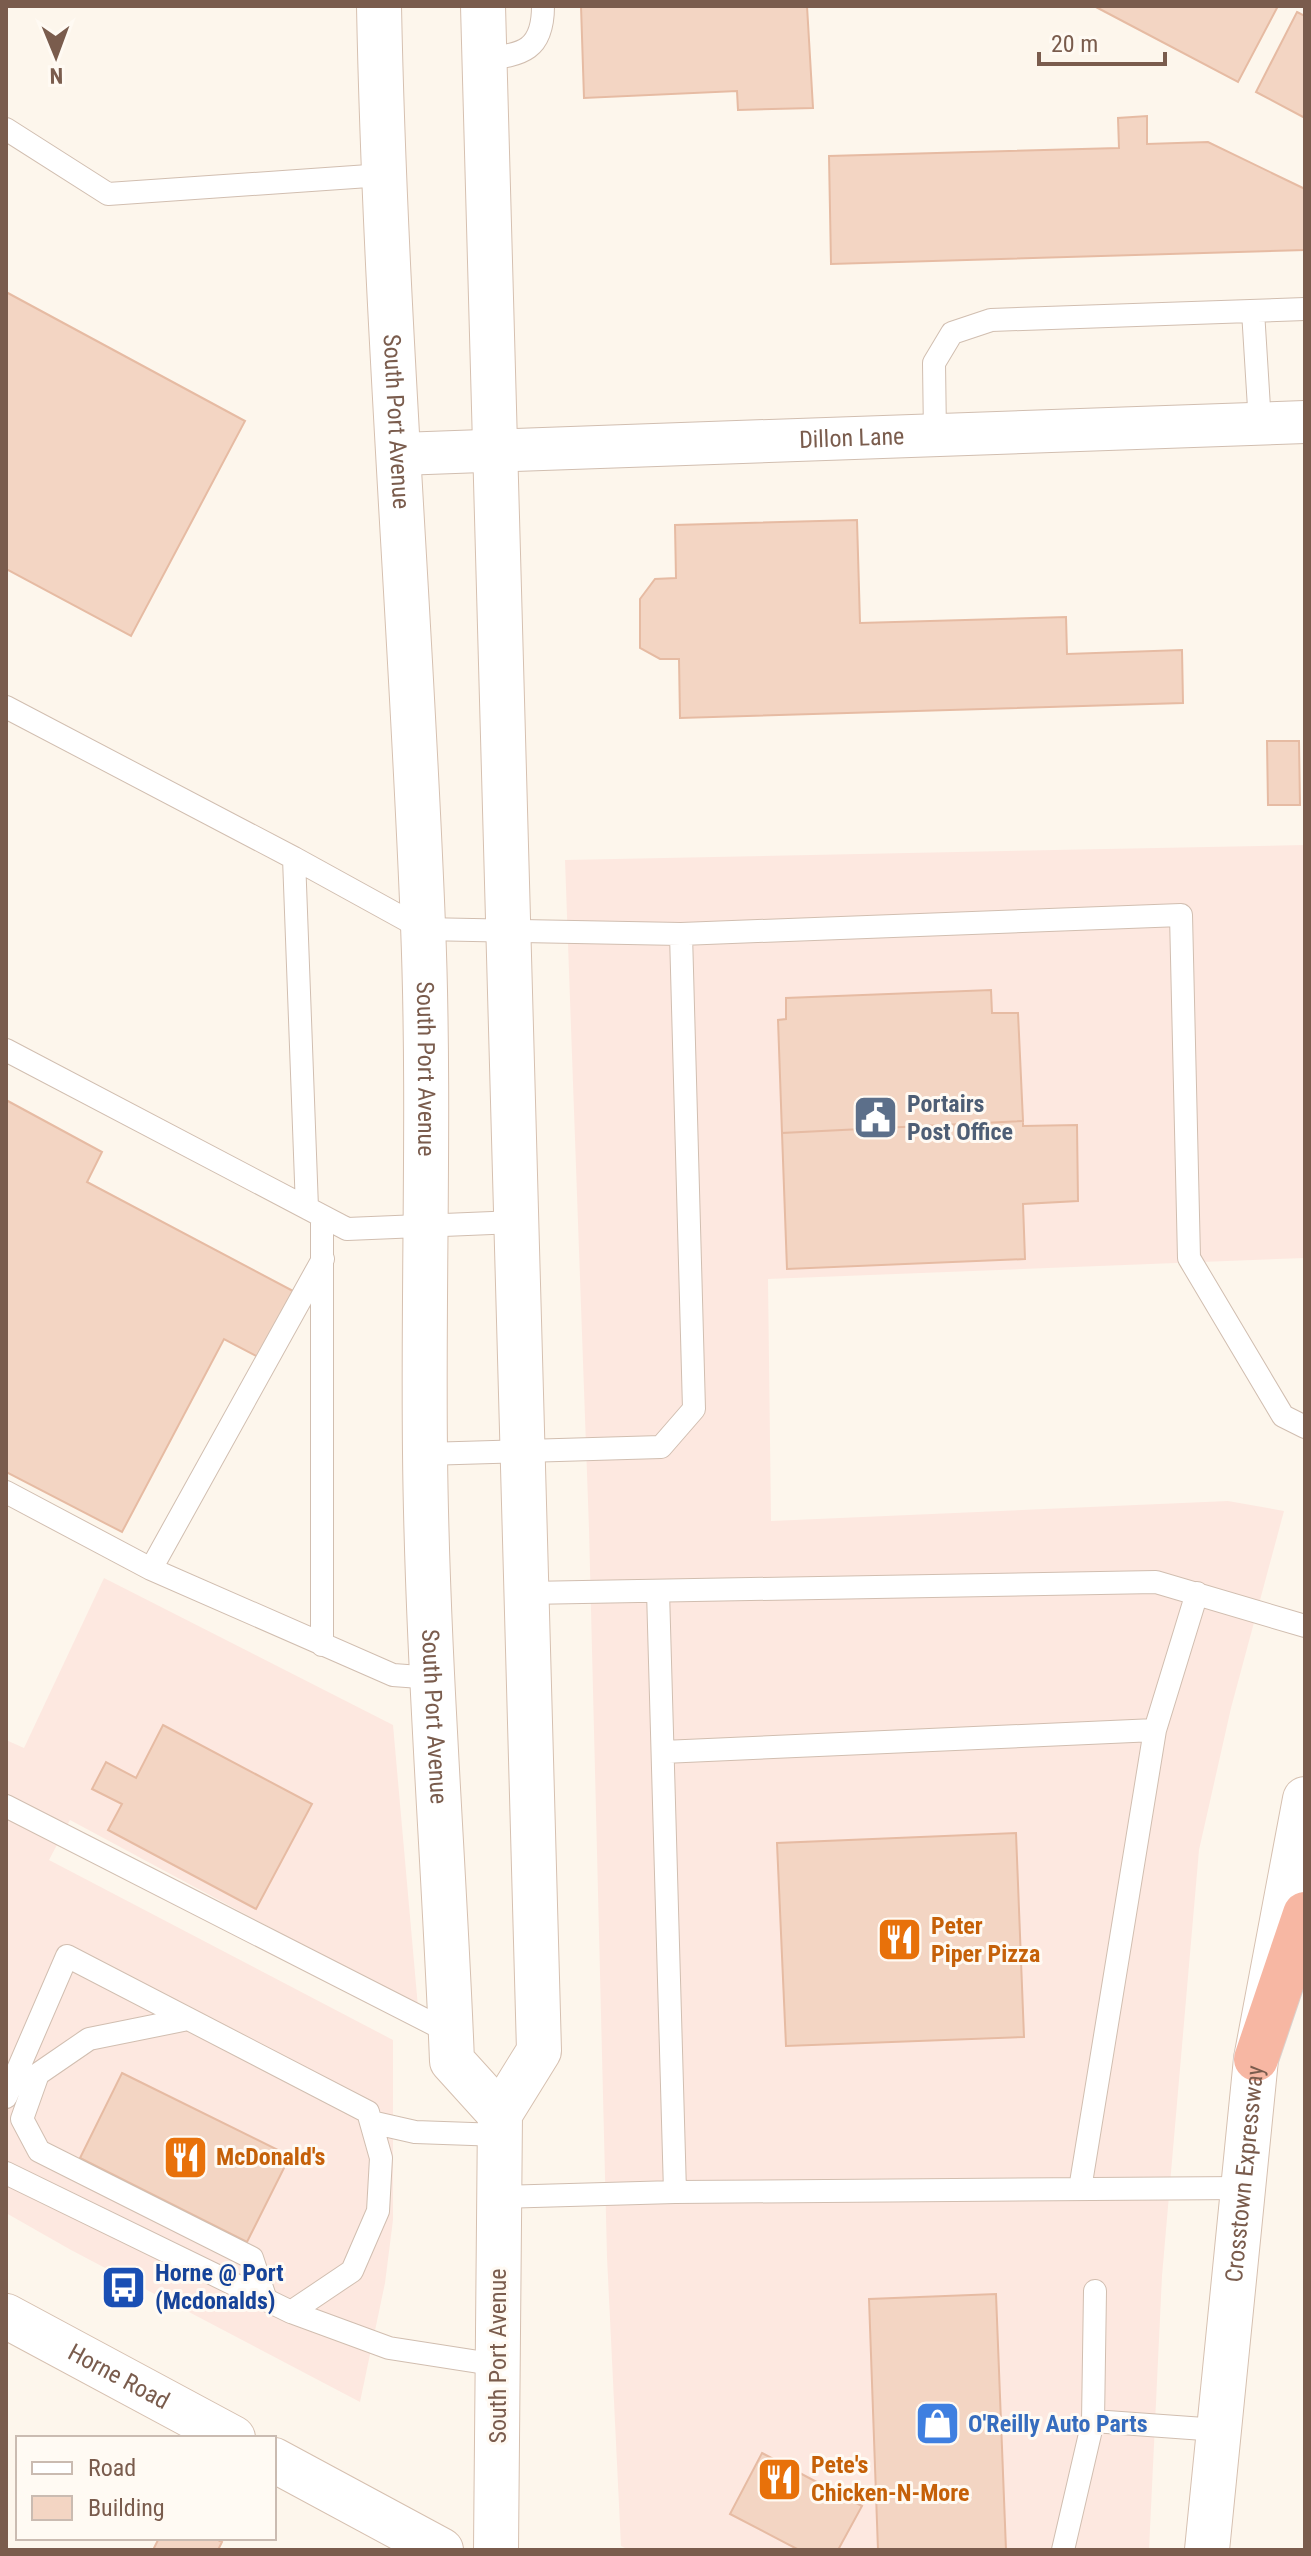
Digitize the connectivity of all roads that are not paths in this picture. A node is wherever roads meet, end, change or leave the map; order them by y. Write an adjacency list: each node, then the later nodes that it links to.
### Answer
1 (379, 6): 6 (main road, South Port Avenue)
2 (483, 6): 4 (main road, South Port Avenue)
3 (543, 6): 4 (lane)
4 (484, 59): 12 (main road, South Port Avenue)
5 (6, 129): 6 (lane)
6 (383, 175): 13 (main road, South Port Avenue)
7 (1305, 309): 8 (lane)
8 (1253, 311): 10 (lane); 11 (lane)
9 (1305, 422): 10 (street, Dillon Lane)
10 (1260, 424): 11 (street, Dillon Lane)
11 (935, 435): 12 (street, Dillon Lane)
12 (497, 451): 13 (street, Dillon Lane); 17 (main road, South Port Avenue)
13 (400, 454): 16 (main road, South Port Avenue)
14 (6, 707): 15 (lane)
15 (294, 858): 16 (lane); 20 (lane)
16 (423, 929): 17 (lane); 22 (main road, South Port Avenue)
17 (508, 930): 18 (lane); 21 (main road, South Port Avenue)
18 (681, 934): 24 (lane); 25 (lane)
19 (6, 1050): 20 (lane)
20 (315, 1212): 22 (lane); 23 (lane)
21 (517, 1222): 22 (lane); 25 (main road, South Port Avenue)
22 (426, 1226): 26 (main road, South Port Avenue)
23 (323, 1259): 28 (lane); 33 (lane)
24 (1305, 1427)
25 (522, 1451): 26 (lane); 30 (main road, South Port Avenue)
26 (425, 1454): 34 (main road, South Port Avenue)
27 (6, 1492): 28 (lane)
28 (151, 1569): 33 (lane)
29 (658, 1591): 30 (lane); 31 (lane); 36 (lane)
30 (527, 1593): 45 (main road, South Port Avenue)
31 (1197, 1593): 32 (lane); 35 (lane)
32 (1305, 1626)
33 (322, 1645): 34 (lane)
34 (434, 1678): 41 (main road, South Port Avenue)
35 (1155, 1730): 36 (lane); 48 (lane)
36 (663, 1752): 49 (lane)
37 (1305, 1799): 42 (main road, Crosstown Expressway)
38 (6, 1806): 41 (lane)
39 (1305, 1914): 42 (highway)
40 (188, 2019): 43 (lane); 44 (lane); 52 (lane)
41 (451, 2033): 45 (main road, South Port Avenue)
42 (1256, 2059): 47 (main road, Crosstown Expressway)
43 (6, 2097)
44 (371, 2122): 45 (lane); 53 (lane)
45 (500, 2124): 50 (main road, South Port Avenue)
46 (6, 2173): 52 (lane)
47 (1243, 2188): 48 (lane); 57 (main road, Crosstown Expressway)
48 (1080, 2189): 49 (lane)
49 (675, 2192): 50 (lane)
50 (498, 2197): 55 (main road, South Port Avenue)
51 (1095, 2291): 56 (lane)
52 (266, 2300): 53 (lane)
53 (291, 2312): 55 (lane)
54 (6, 2316): 58 (main road, Horne Road)
55 (498, 2365): 61 (main road, South Port Avenue)
56 (1093, 2421): 57 (lane); 62 (lane)
57 (1218, 2430): 63 (main road, Crosstown Expressway)
58 (229, 2436)
59 (276, 2461): 60 (main road)
60 (441, 2550)
61 (496, 2550)
62 (1063, 2550)
63 (1207, 2550)

